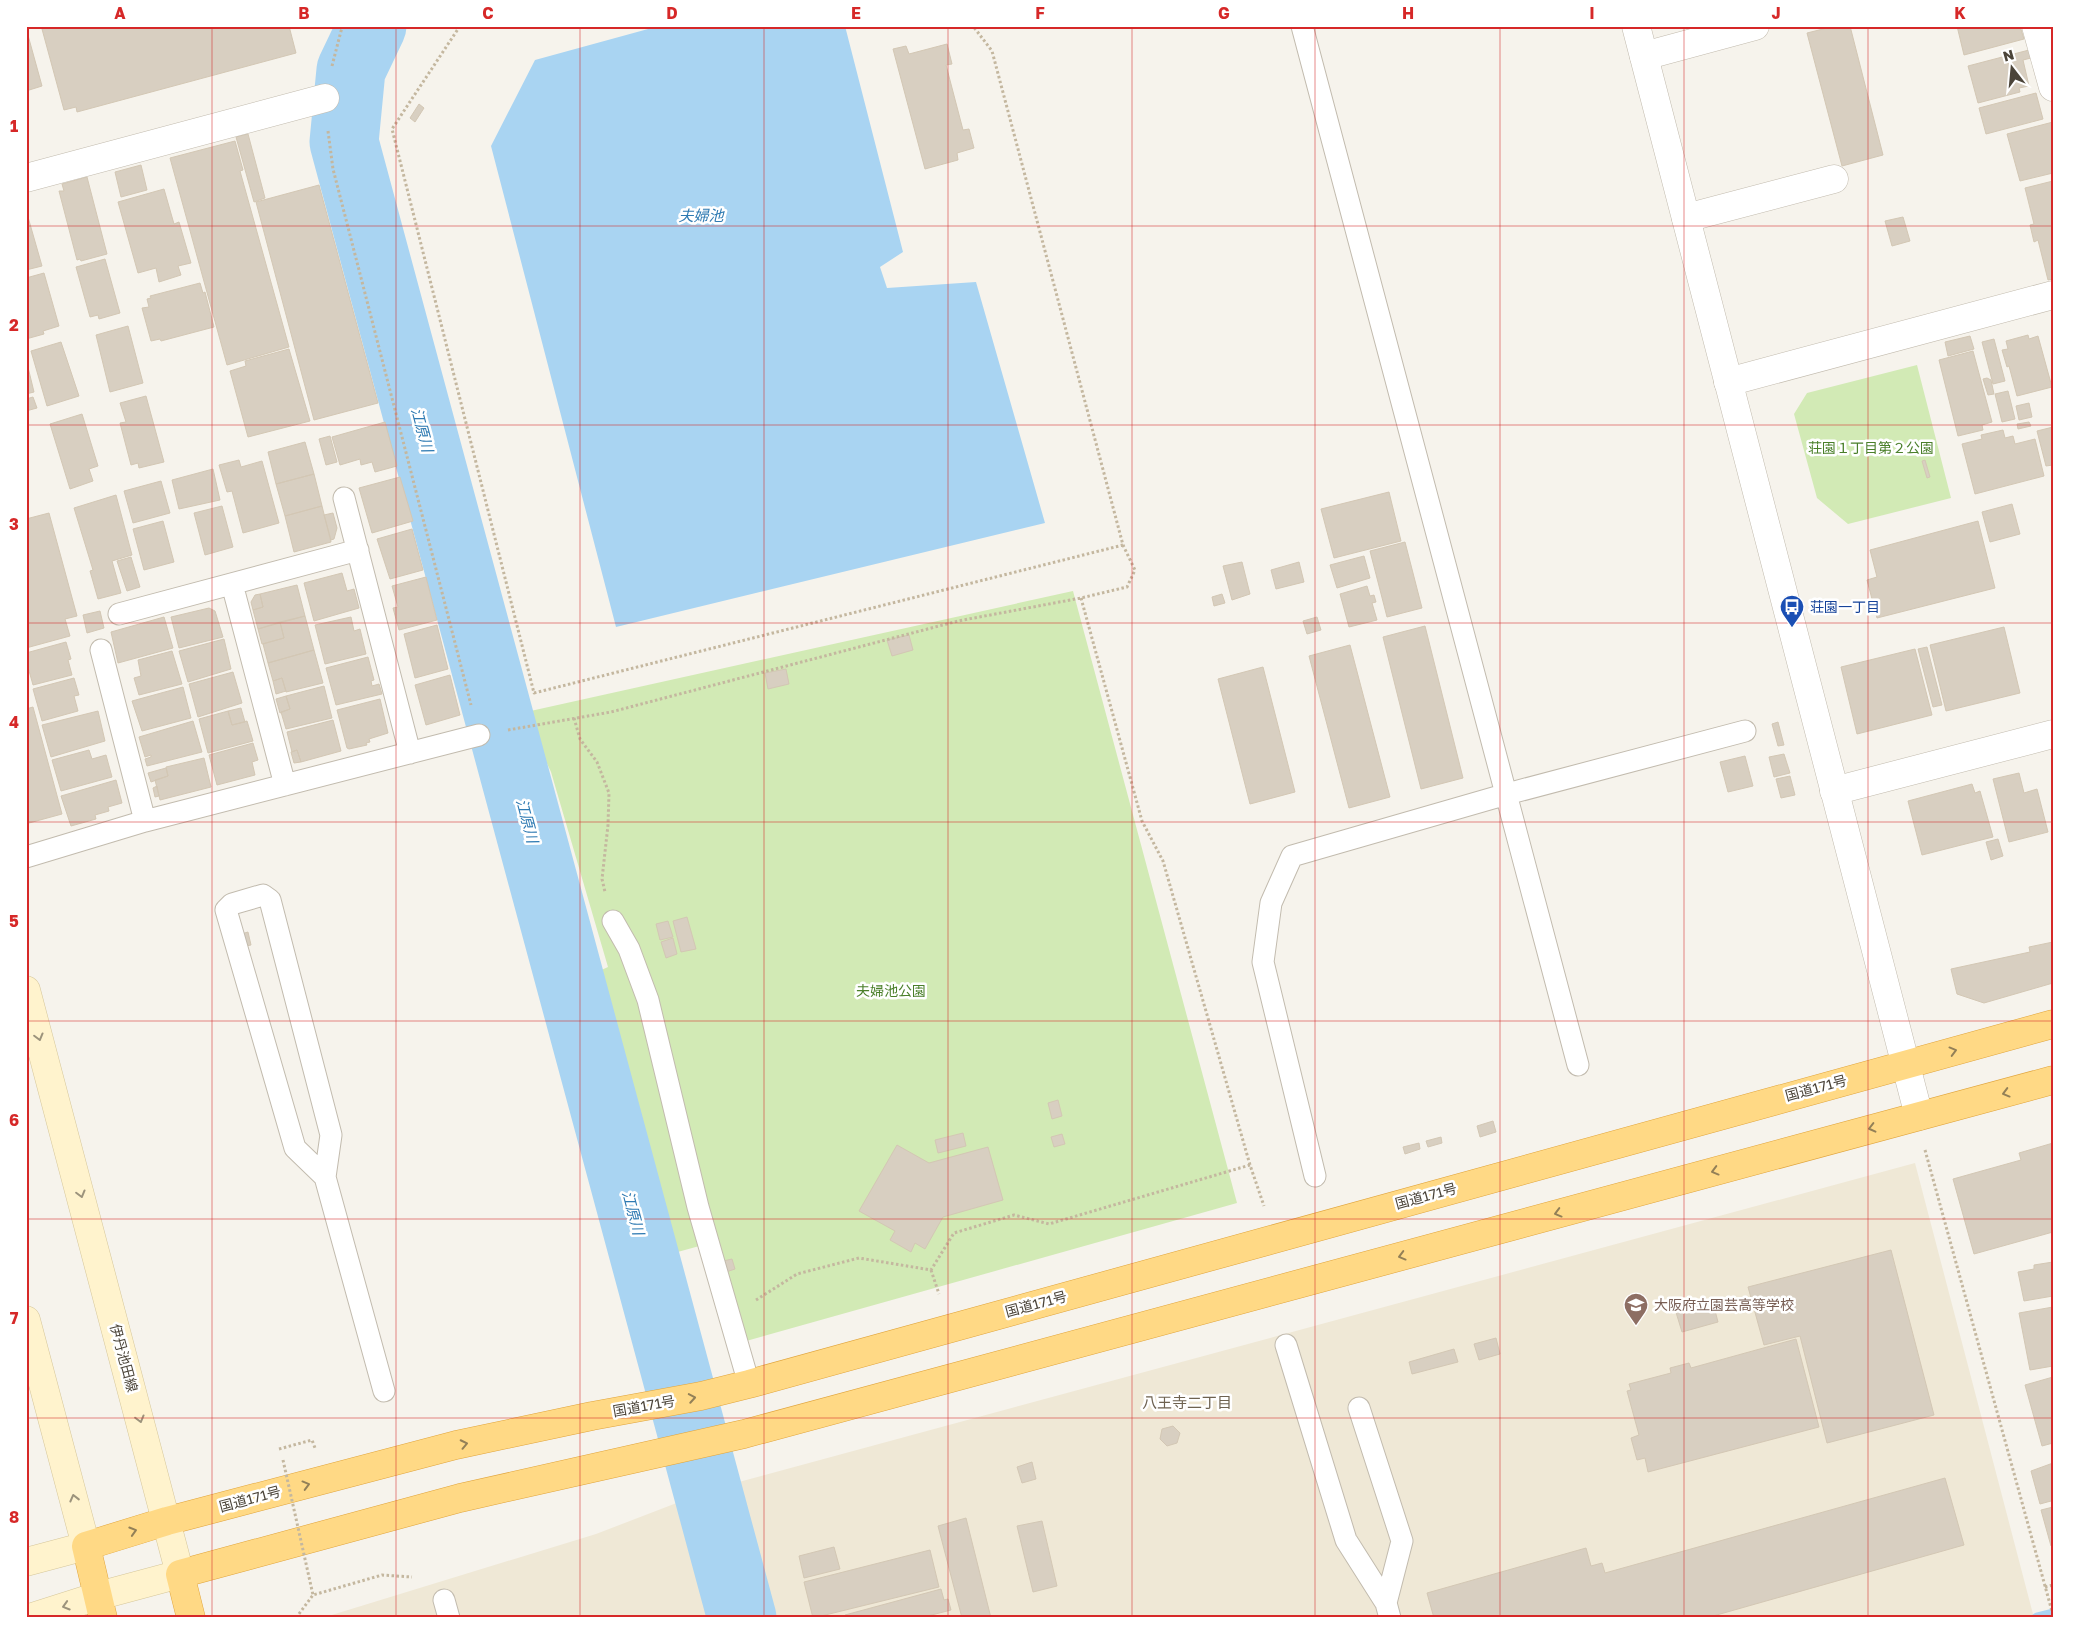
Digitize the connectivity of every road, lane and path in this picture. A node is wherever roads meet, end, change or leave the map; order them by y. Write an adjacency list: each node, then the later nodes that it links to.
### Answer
1 (340, 26): 9 (path)
2 (344, 26): 9 (path)
3 (460, 26): 19 (path)
4 (973, 26): 19 (path)
5 (1302, 26): 33 (lane)
6 (1636, 26): 10 (street)
7 (1756, 26): 10 (street)
8 (2036, 26): 11 (street)
9 (341, 31): 12 (path)
10 (1644, 56): 15 (street)
11 (2053, 87)
12 (325, 98): 13 (street); 29 (path)
13 (26, 178)
14 (1834, 179): 15 (street)
15 (1686, 218): 17 (street)
16 (2053, 295): 17 (street)
17 (1728, 382): 32 (street)
18 (344, 498): 20 (lane)
19 (1123, 545): 22 (path)
20 (358, 550): 21 (lane); 30 (lane)
21 (232, 584): 23 (lane); 31 (lane)
22 (1081, 598): 25 (path); 44 (path)
23 (119, 614)
24 (101, 650): 34 (lane)
25 (574, 717): 26 (path); 36 (path)
26 (519, 727)
27 (1745, 731): 33 (lane)
28 (2053, 734): 32 (street)
29 (479, 735): 30 (lane)
30 (410, 752): 31 (lane)
31 (285, 785): 34 (lane)
32 (1834, 791): 39 (street)
33 (1507, 794): 40 (lane); 45 (lane)
34 (145, 821): 35 (lane)
35 (26, 857)
36 (613, 922): 50 (lane)
37 (26, 990): 59 (main road, 伊丹池田線, one-way to 59)
38 (2053, 1024): 39 (highway, 国道171号, one-way to 38)
39 (1906, 1064): 42 (street); 53 (highway, 国道171号)
40 (1578, 1065)
41 (2053, 1080): 42 (highway, one-way to 42)
42 (1919, 1116): 62 (highway, one-way to 62)
43 (1925, 1149): 65 (path)
44 (1250, 1165): 47 (path); 48 (path)
45 (1315, 1176)
46 (325, 1177): 46 (lane); 54 (lane)
47 (1264, 1206)
48 (931, 1270): 49 (path); 50 (path)
49 (939, 1294)
50 (730, 1318): 53 (lane)
51 (26, 1320): 60 (main road, one-way to 51)
52 (1286, 1345): 68 (lane)
53 (748, 1384): 59 (highway, 国道171号, one-way to 53)
54 (384, 1391)
55 (1359, 1408): 68 (lane)
56 (279, 1449): 57 (path)
57 (316, 1451)
58 (283, 1460): 66 (path, bridge)
59 (166, 1521): 60 (highway, 国道171号, one-way to 59); 62 (main road, 伊丹池田線)
60 (86, 1546): 61 (main road); 67 (highway)
61 (26, 1562)
62 (180, 1574): 67 (main road); 71 (highway)
63 (412, 1578): 66 (path)
64 (2053, 1585): 65 (path)
65 (2045, 1587): 69 (path)
66 (313, 1595): 72 (path)
67 (101, 1607): 70 (main road, one-way to 70)
68 (1388, 1610)
69 (2053, 1615)
70 (29, 1618)
71 (191, 1618)
72 (296, 1618)

